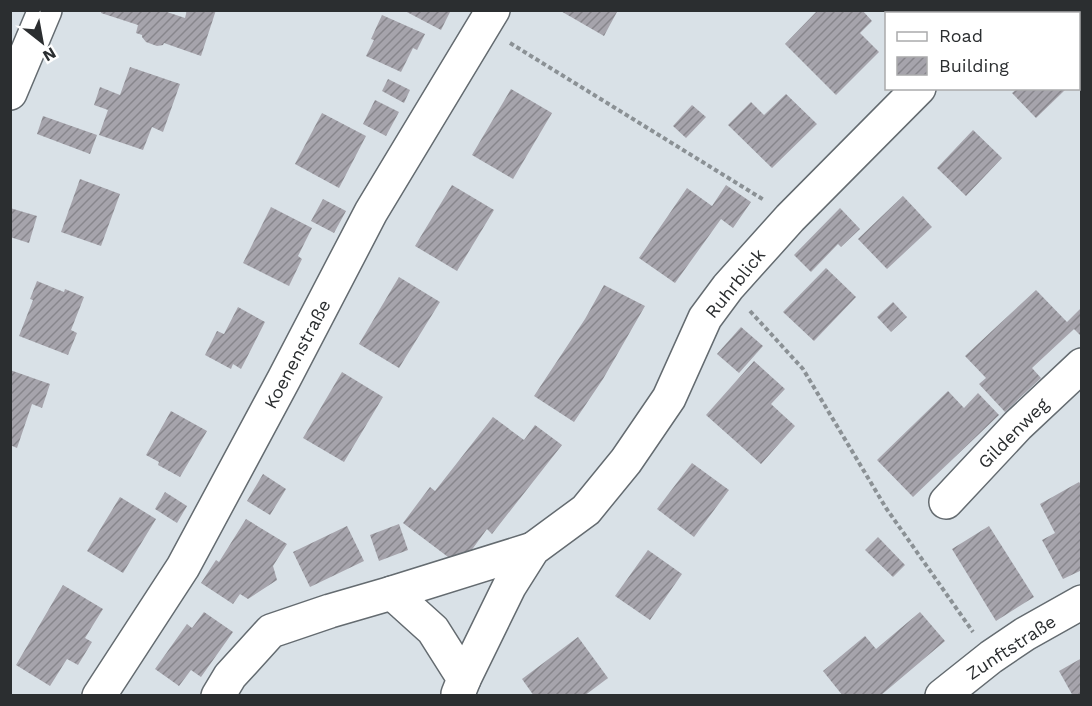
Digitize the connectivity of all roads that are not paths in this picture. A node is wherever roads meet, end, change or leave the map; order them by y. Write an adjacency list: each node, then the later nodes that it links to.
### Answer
1 (45, 10): 4 (street)
2 (489, 19): 11 (street, Koenenstraße)
3 (917, 90): 7 (street, Ruhrblick)
4 (10, 93)
5 (1082, 365): 6 (street, Gildenweg)
6 (946, 502)
7 (533, 549): 8 (street, Ruhrblick); 10 (street, Ruhrblick)
8 (392, 593): 10 (street); 12 (street, Ruhrblick)
9 (1082, 602): 13 (street, Zunftstraße)
10 (461, 687)
11 (99, 696)
12 (218, 696)
13 (942, 696)

